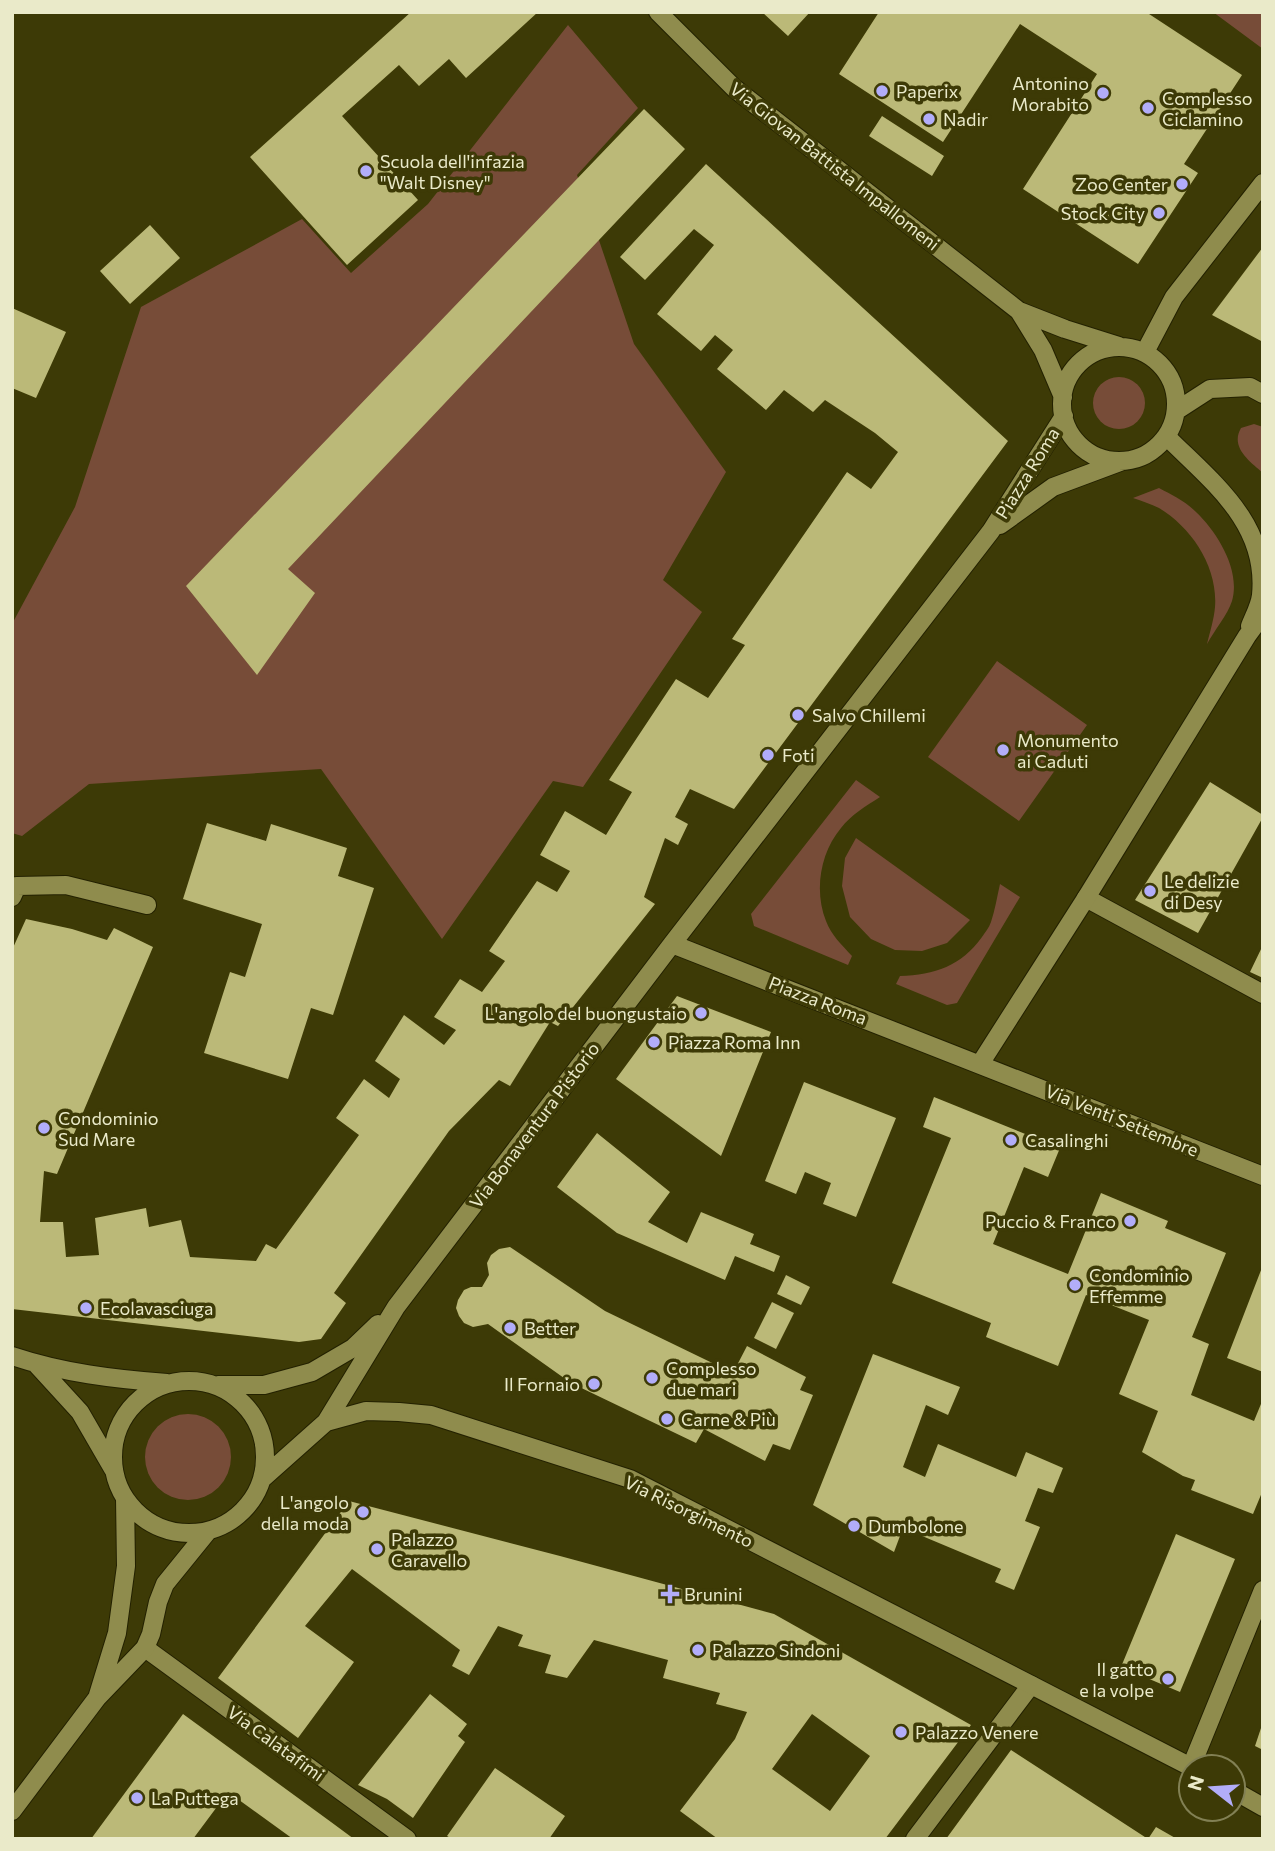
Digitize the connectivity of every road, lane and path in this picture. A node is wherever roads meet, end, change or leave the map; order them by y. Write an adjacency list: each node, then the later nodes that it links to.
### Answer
1 (658, 12): 3 (street, Via Giovan Battista Impallomeni)
2 (1263, 183): 5 (street)
3 (1019, 311): 4 (street, Via Giovan Battista Impallomeni); 7 (street, Via Giovan Battista Impallomeni)
4 (1119, 346): 5 (street); 7 (street, Piazza Roma)
5 (1145, 352): 8 (street)
6 (1263, 394): 8 (street)
7 (1063, 397): 9 (street, Piazza Roma)
8 (1176, 411): 10 (street, Piazza Roma)
9 (1063, 416): 11 (street, Piazza Roma); 12 (street, Piazza Roma)
10 (1166, 436): 11 (street, Piazza Roma); 14 (street)
11 (1124, 461): 12 (street, Piazza Roma)
12 (991, 531): 18 (street, Piazza Roma)
13 (1263, 614): 14 (street)
14 (1247, 636): 16 (street)
15 (12, 897): 17 (street)
16 (1086, 898): 19 (street); 20 (street)
17 (147, 905)
18 (673, 944): 20 (street, Piazza Roma); 22 (street, Via Bonaventura Pistorio)
19 (1263, 994)
20 (980, 1064): 21 (street, Via Venti Settembre)
21 (1263, 1176)
22 (396, 1307): 26 (street, Via Bonaventura Pistorio); 27 (street, Via Bonaventura Pistorio)
23 (12, 1356): 24 (street)
24 (37, 1365): 25 (street); 28 (street)
25 (167, 1383): 26 (street); 28 (street)
26 (216, 1385): 29 (street)
27 (326, 1422): 29 (street, Via Risorgimento); 34 (street, Via Risorgimento)
28 (114, 1472): 30 (street)
29 (262, 1479): 31 (street)
30 (125, 1498): 31 (street); 35 (street)
31 (208, 1531): 33 (street)
32 (1263, 1590): 36 (street)
33 (145, 1648): 35 (street); 41 (street, Via Calatafimi)
34 (1031, 1685): 37 (street, Via Risorgimento); 42 (street)
35 (97, 1698): 40 (street)
36 (1197, 1753)
37 (1177, 1760)
38 (1247, 1798): 39 (street)
39 (1263, 1807)
40 (12, 1811)
41 (407, 1839)
42 (915, 1839)

